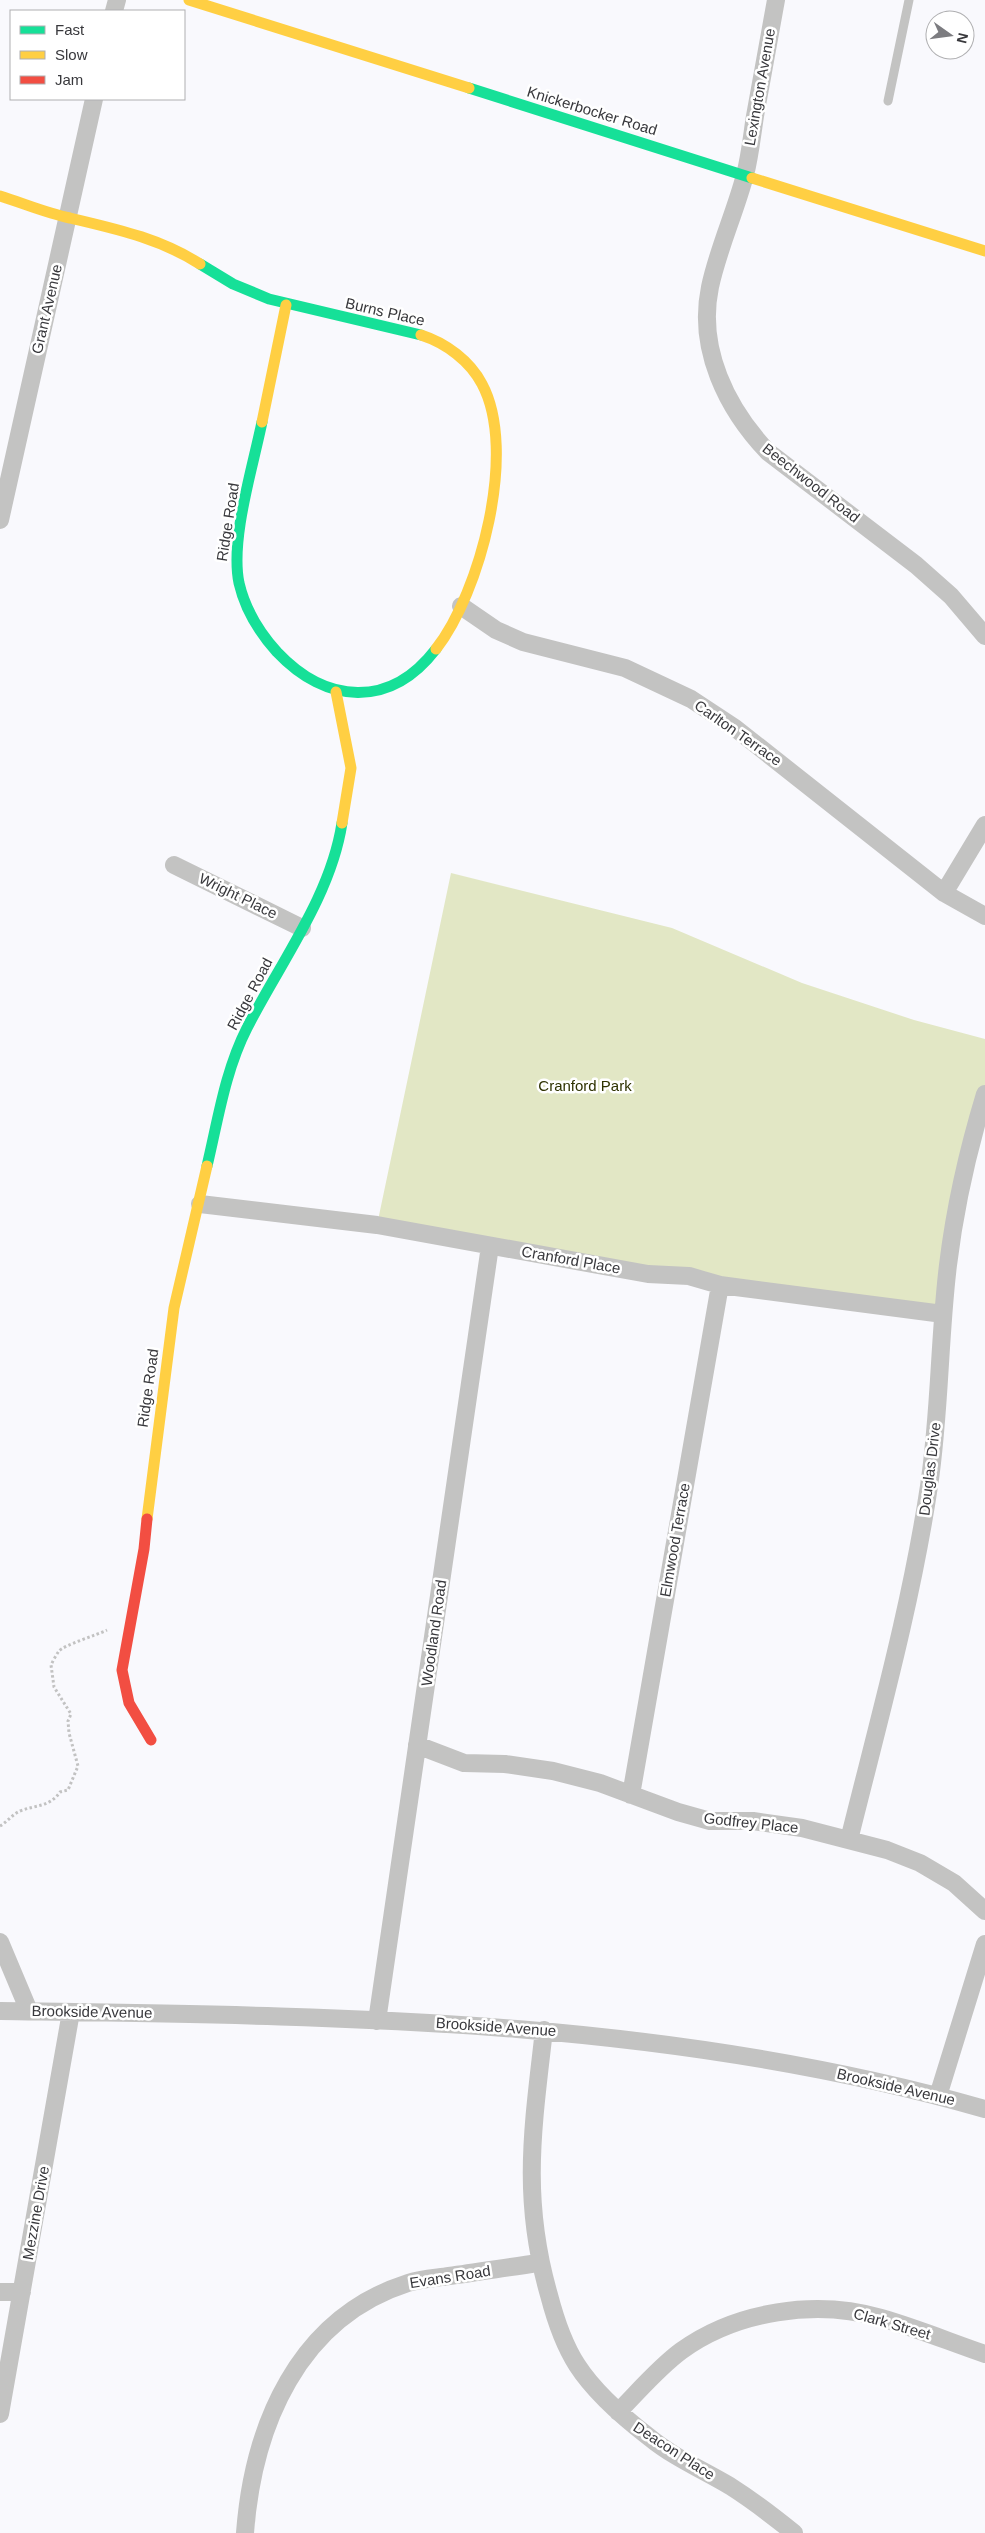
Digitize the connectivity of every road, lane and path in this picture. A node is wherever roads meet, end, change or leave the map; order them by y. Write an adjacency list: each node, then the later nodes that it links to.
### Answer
1 (189, 0): 6 (street, Knickerbocker Road)
2 (776, 0): 6 (street, Lexington Avenue)
3 (909, 0): 5 (lane)
4 (94, 100): 8 (street, Grant Avenue)
5 (888, 101)
6 (745, 174): 9 (street, Knickerbocker Road); 14 (street, Beechwood Road)
7 (0, 196): 8 (street, Burns Place)
8 (68, 218): 10 (street, Burns Place); 11 (street, Grant Avenue)
9 (985, 251)
10 (286, 305): 13 (street, Burns Place); 15 (street, Ridge Road)
11 (8, 449): 12 (street, Grant Avenue)
12 (0, 520)
13 (461, 606): 15 (street, Burns Place); 18 (street, Carlton Terrace)
14 (984, 633)
15 (336, 692): 20 (street, Ridge Road)
16 (985, 825): 18 (street)
17 (174, 865): 20 (street, Wright Place)
18 (944, 893): 19 (street, Carlton Terrace)
19 (985, 916)
20 (302, 928): 22 (street, Ridge Road)
21 (985, 1094): 25 (street, Douglas Drive)
22 (200, 1204): 23 (street, Cranford Place); 26 (street, Ridge Road)
23 (490, 1246): 24 (street, Cranford Place); 28 (street, Woodland Road)
24 (720, 1285): 25 (street, Cranford Place); 29 (street, Elmwood Terrace)
25 (943, 1314): 31 (street, Douglas Drive)
26 (131, 1628): 27 (street, Ridge Road); 30 (path)
27 (151, 1740)
28 (417, 1745): 29 (street, Godfrey Place); 38 (street, Woodland Road)
29 (631, 1796): 31 (street, Godfrey Place)
30 (0, 1826)
31 (849, 1840): 32 (street, Godfrey Place)
32 (985, 1911)
33 (0, 1942): 36 (street)
34 (985, 1944): 40 (street)
35 (0, 2011): 36 (street, Brookside Avenue)
36 (30, 2011): 37 (street, Brookside Avenue)
37 (71, 2012): 38 (street, Brookside Avenue); 44 (street, Mezzine Drive)
38 (377, 2021): 39 (street, Brookside Avenue)
39 (544, 2030): 40 (street, Brookside Avenue); 42 (street, Deacon Place)
40 (938, 2096): 41 (street, Brookside Avenue)
41 (985, 2109)
42 (539, 2263): 46 (street, Deacon Place); 48 (street, Evans Road)
43 (0, 2292): 44 (street)
44 (22, 2292): 47 (street, Mezzine Drive)
45 (985, 2354): 46 (street, Clark Street)
46 (618, 2412): 49 (street, Deacon Place)
47 (0, 2414)
48 (245, 2533)
49 (794, 2533)

